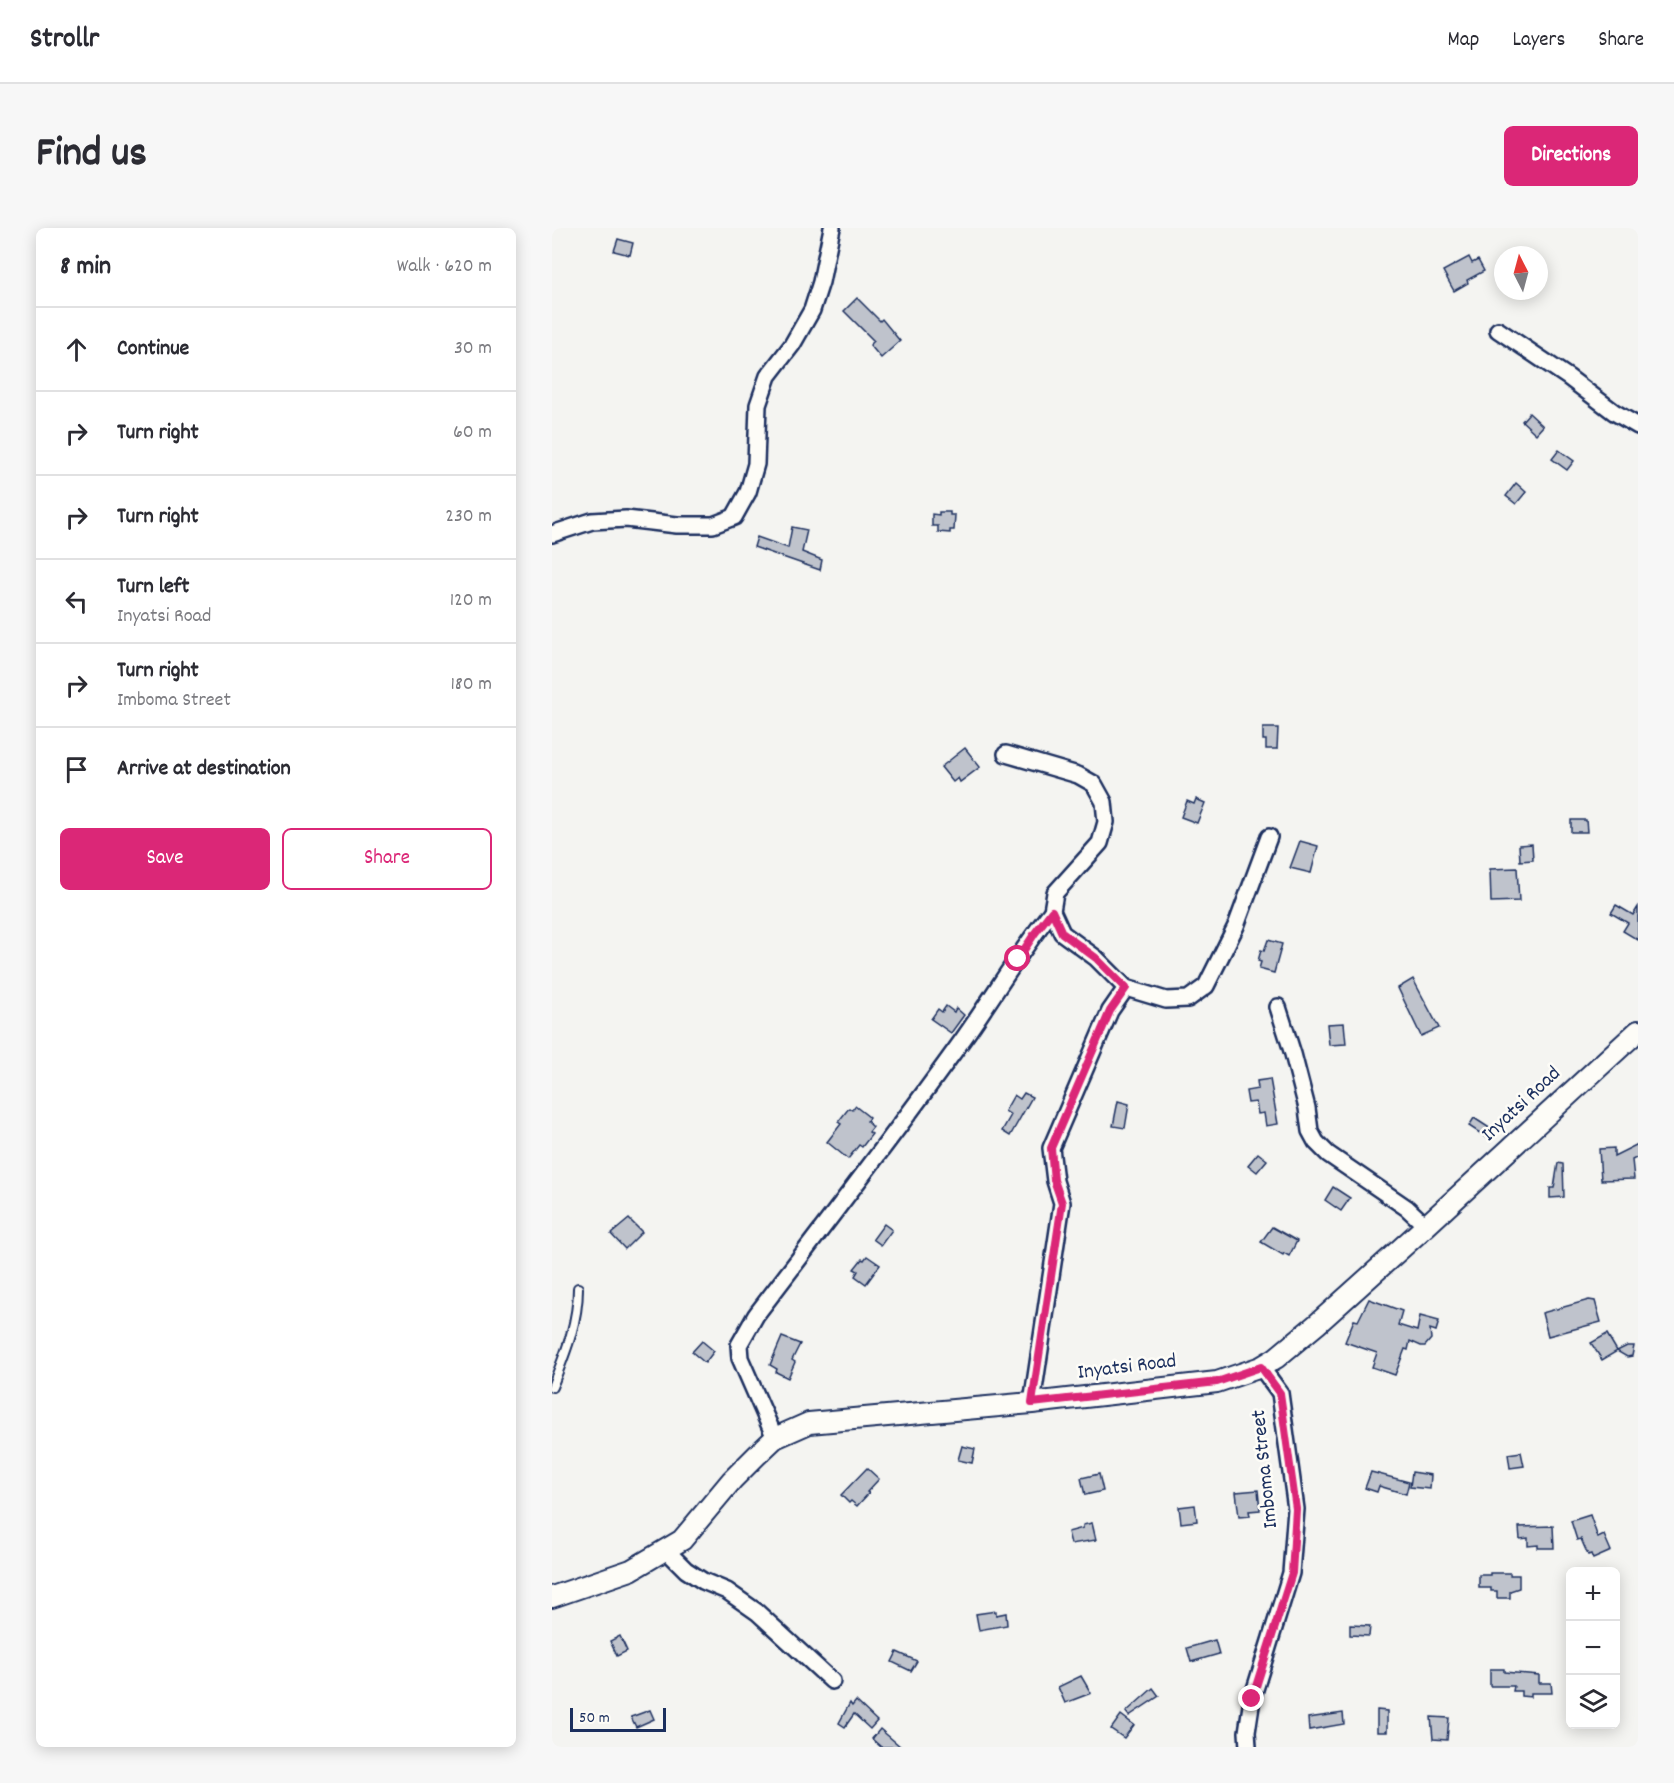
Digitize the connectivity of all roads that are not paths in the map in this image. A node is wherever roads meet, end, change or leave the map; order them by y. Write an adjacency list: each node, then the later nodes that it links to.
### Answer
1 (832, 228): 4 (street)
2 (1498, 330): 3 (street)
3 (1638, 426)
4 (552, 534)
5 (1006, 754): 7 (street)
6 (1269, 837): 8 (street)
7 (1052, 911): 8 (street); 16 (street)
8 (1126, 988): 15 (street)
9 (1278, 1007): 11 (street)
10 (1638, 1031): 11 (street, Inyatsi Road)
11 (1426, 1226): 13 (street, Inyatsi Road)
12 (578, 1288): 14 (lane)
13 (1261, 1367): 15 (street, Inyatsi Road); 20 (street, Imboma Street)
14 (552, 1387)
15 (1032, 1403): 16 (street, Inyatsi Road)
16 (775, 1438): 17 (street, Inyatsi Road)
17 (666, 1550): 18 (street, Inyatsi Road); 19 (street)
18 (552, 1597)
19 (832, 1681)
20 (1248, 1747)

